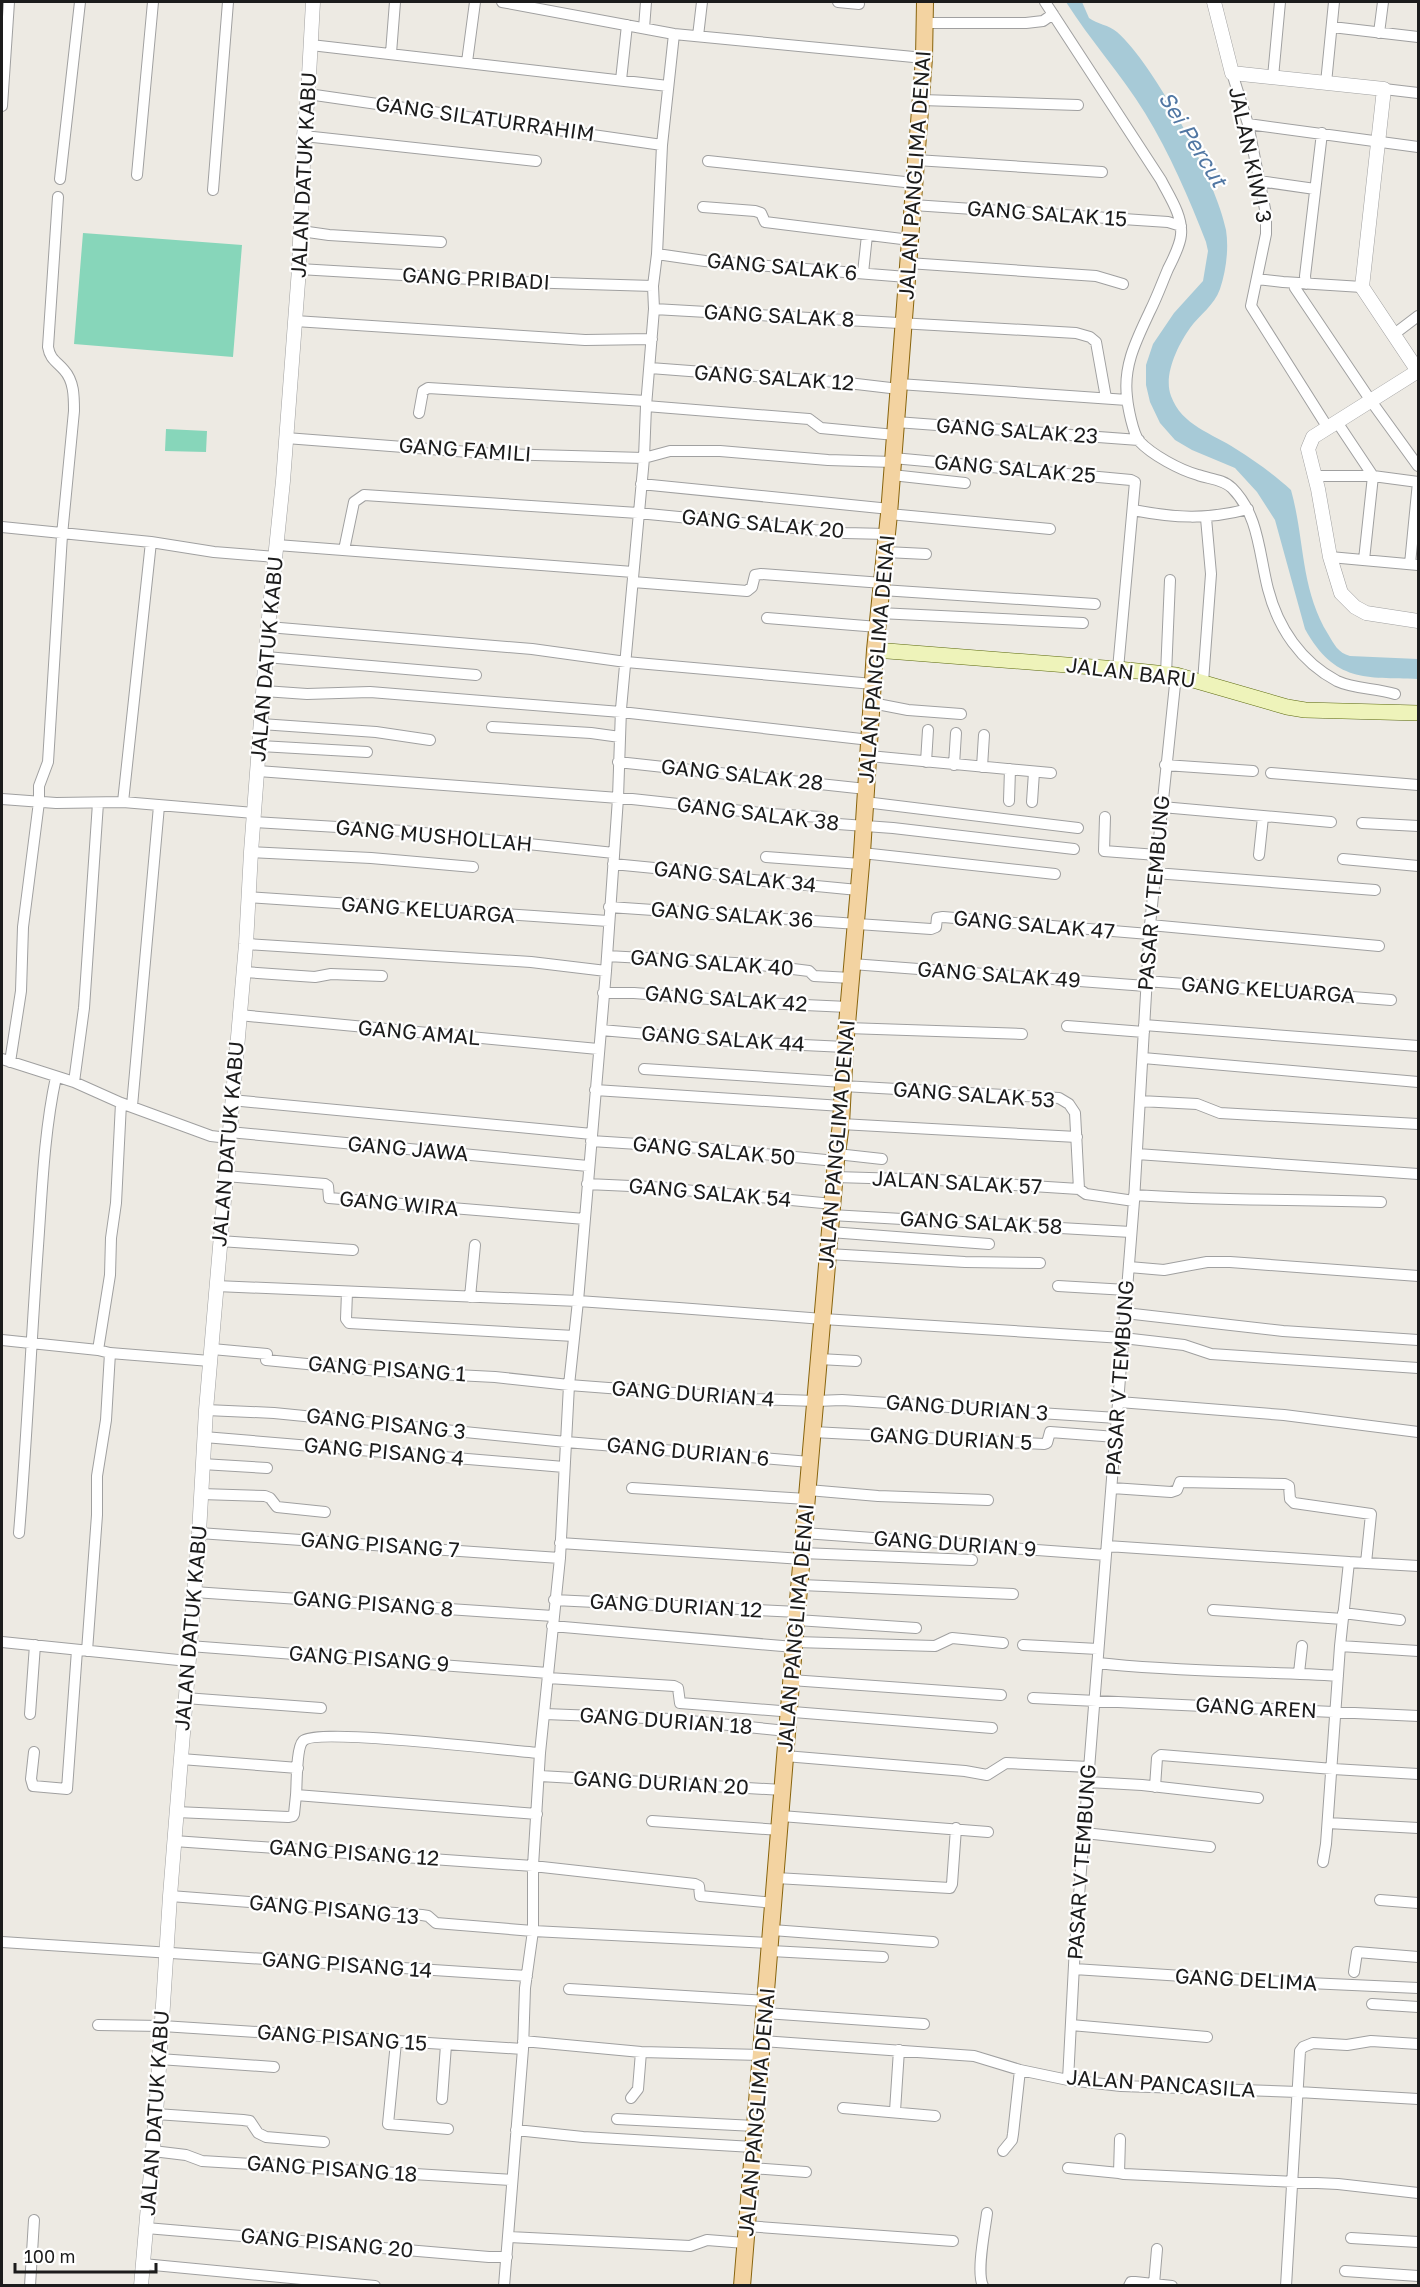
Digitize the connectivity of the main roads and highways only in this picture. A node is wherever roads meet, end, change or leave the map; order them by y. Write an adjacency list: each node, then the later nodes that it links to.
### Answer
1 (925, 2): 2 (main road, JALAN PANGLIMA DENAI)
2 (875, 650): 3 (main road, JALAN BARU); 4 (main road, JALAN PANGLIMA DENAI)
3 (1419, 713)
4 (742, 2286)

